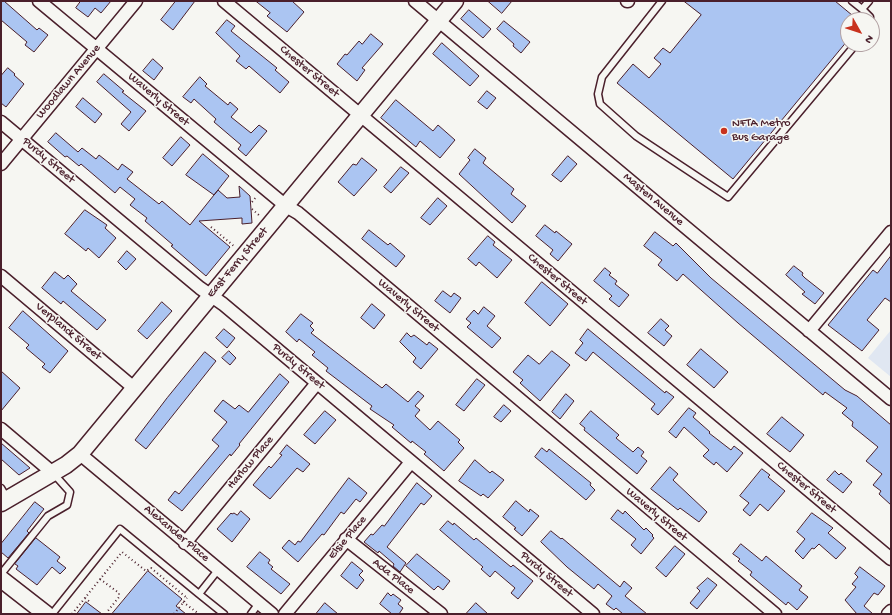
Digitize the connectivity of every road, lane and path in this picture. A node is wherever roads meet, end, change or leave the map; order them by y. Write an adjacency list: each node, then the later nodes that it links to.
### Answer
1 (40, 1): 12 (street, Waverly Street)
2 (136, 1): 12 (street, Woodlawn Avenue)
3 (224, 1): 14 (street, Chester Street)
4 (415, 1): 11 (street, Masten Avenue)
5 (455, 1): 11 (street, East Ferry Street)
6 (662, 1): 13 (lane)
7 (852, 1): 9 (lane)
8 (869, 1): 9 (lane)
9 (862, 9): 10 (lane)
10 (865, 12)
11 (439, 21): 14 (street, East Ferry Street); 28 (street, Masten Avenue)
12 (96, 49): 16 (street, Woodlawn Avenue); 20 (street, Waverly Street)
13 (849, 52)
14 (360, 115): 20 (street, East Ferry Street); 39 (street, Chester Street)
15 (1, 122): 16 (street, Purdy Street)
16 (22, 139): 17 (street, Woodlawn Avenue); 27 (street, Purdy Street)
17 (1, 164)
18 (258, 195): 19 (path)
19 (252, 202)
20 (286, 206): 27 (street, East Ferry Street); 62 (street, Waverly Street)
21 (252, 209): 22 (path)
22 (261, 217)
23 (210, 227): 25 (path)
24 (891, 232): 28 (street)
25 (236, 247)
26 (1, 276): 30 (street, Verplanck Street)
27 (211, 296): 29 (street, Purdy Street); 30 (street, East Ferry Street)
28 (809, 331): 31 (street, Masten Avenue)
29 (317, 383): 34 (street, Purdy Street); 38 (street, Harlow Place)
30 (134, 388): 33 (street, East Ferry Street)
31 (891, 399)
32 (1, 430): 35 (street)
33 (80, 454): 35 (street, East Ferry Street); 38 (street, Alexander Place)
34 (411, 462): 37 (street, Elsie Place); 61 (street, Purdy Street)
35 (53, 473): 36 (street, East Ferry Street); 41 (lane)
36 (3, 497)
37 (346, 539): 59 (street, Elsie Place); 60 (street, Ada Place)
38 (185, 542): 40 (street, Alexander Place)
39 (891, 559)
40 (218, 570): 44 (lane); 48 (street, Alexander Place)
41 (1, 574)
42 (1, 578): 51 (street)
43 (100, 579): 45 (path); 47 (path); 50 (path)
44 (199, 594): 52 (lane); 56 (lane)
45 (85, 598): 46 (path); 53 (path)
46 (90, 602)
47 (184, 602): 54 (path); 55 (path)
48 (259, 603): 57 (lane); 58 (street, Alexander Place)
49 (891, 611): 63 (street)
50 (107, 612)
51 (46, 614)
52 (52, 614)
53 (72, 614)
54 (174, 614)
55 (199, 614)
56 (224, 614)
57 (251, 614)
58 (272, 614)
59 (285, 614)
60 (441, 614)
61 (593, 614)
62 (775, 614)
63 (888, 614)

